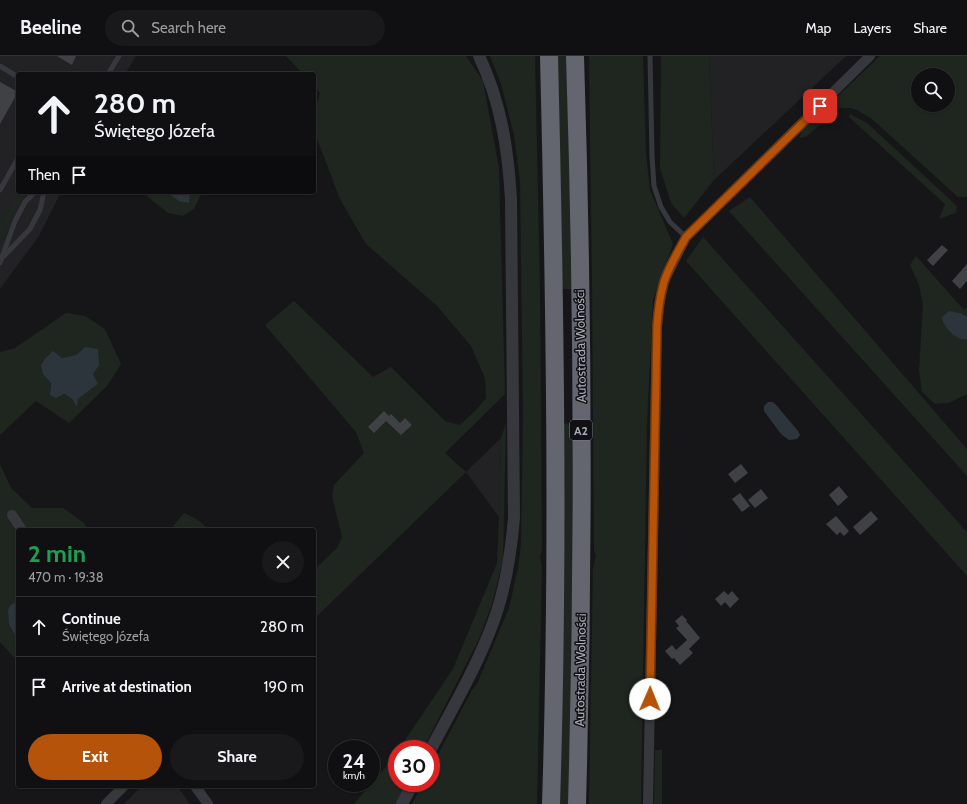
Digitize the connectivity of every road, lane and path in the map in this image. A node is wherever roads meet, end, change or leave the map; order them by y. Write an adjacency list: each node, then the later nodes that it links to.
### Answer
1 (119, 56): 8 (lane)
2 (479, 56): 18 (street)
3 (549, 56): 25 (highway, Autostrada Wolności / A2)
4 (575, 56): 26 (highway, Autostrada Wolności / A2)
5 (650, 56): 14 (lane)
6 (870, 56): 14 (street)
7 (0, 66): 9 (lane)
8 (109, 72)
9 (16, 76)
10 (16, 162): 11 (lane)
11 (0, 190)
12 (33, 194): 15 (lane)
13 (44, 194): 15 (lane)
14 (686, 237): 27 (street)
15 (1, 260)
16 (12, 515): 17 (street)
17 (21, 528)
18 (435, 740)
19 (122, 788): 22 (street)
20 (196, 788): 23 (street)
21 (408, 792): 24 (street)
22 (106, 804)
23 (208, 804)
24 (402, 804)
25 (551, 804)
26 (577, 804)
27 (648, 804)

